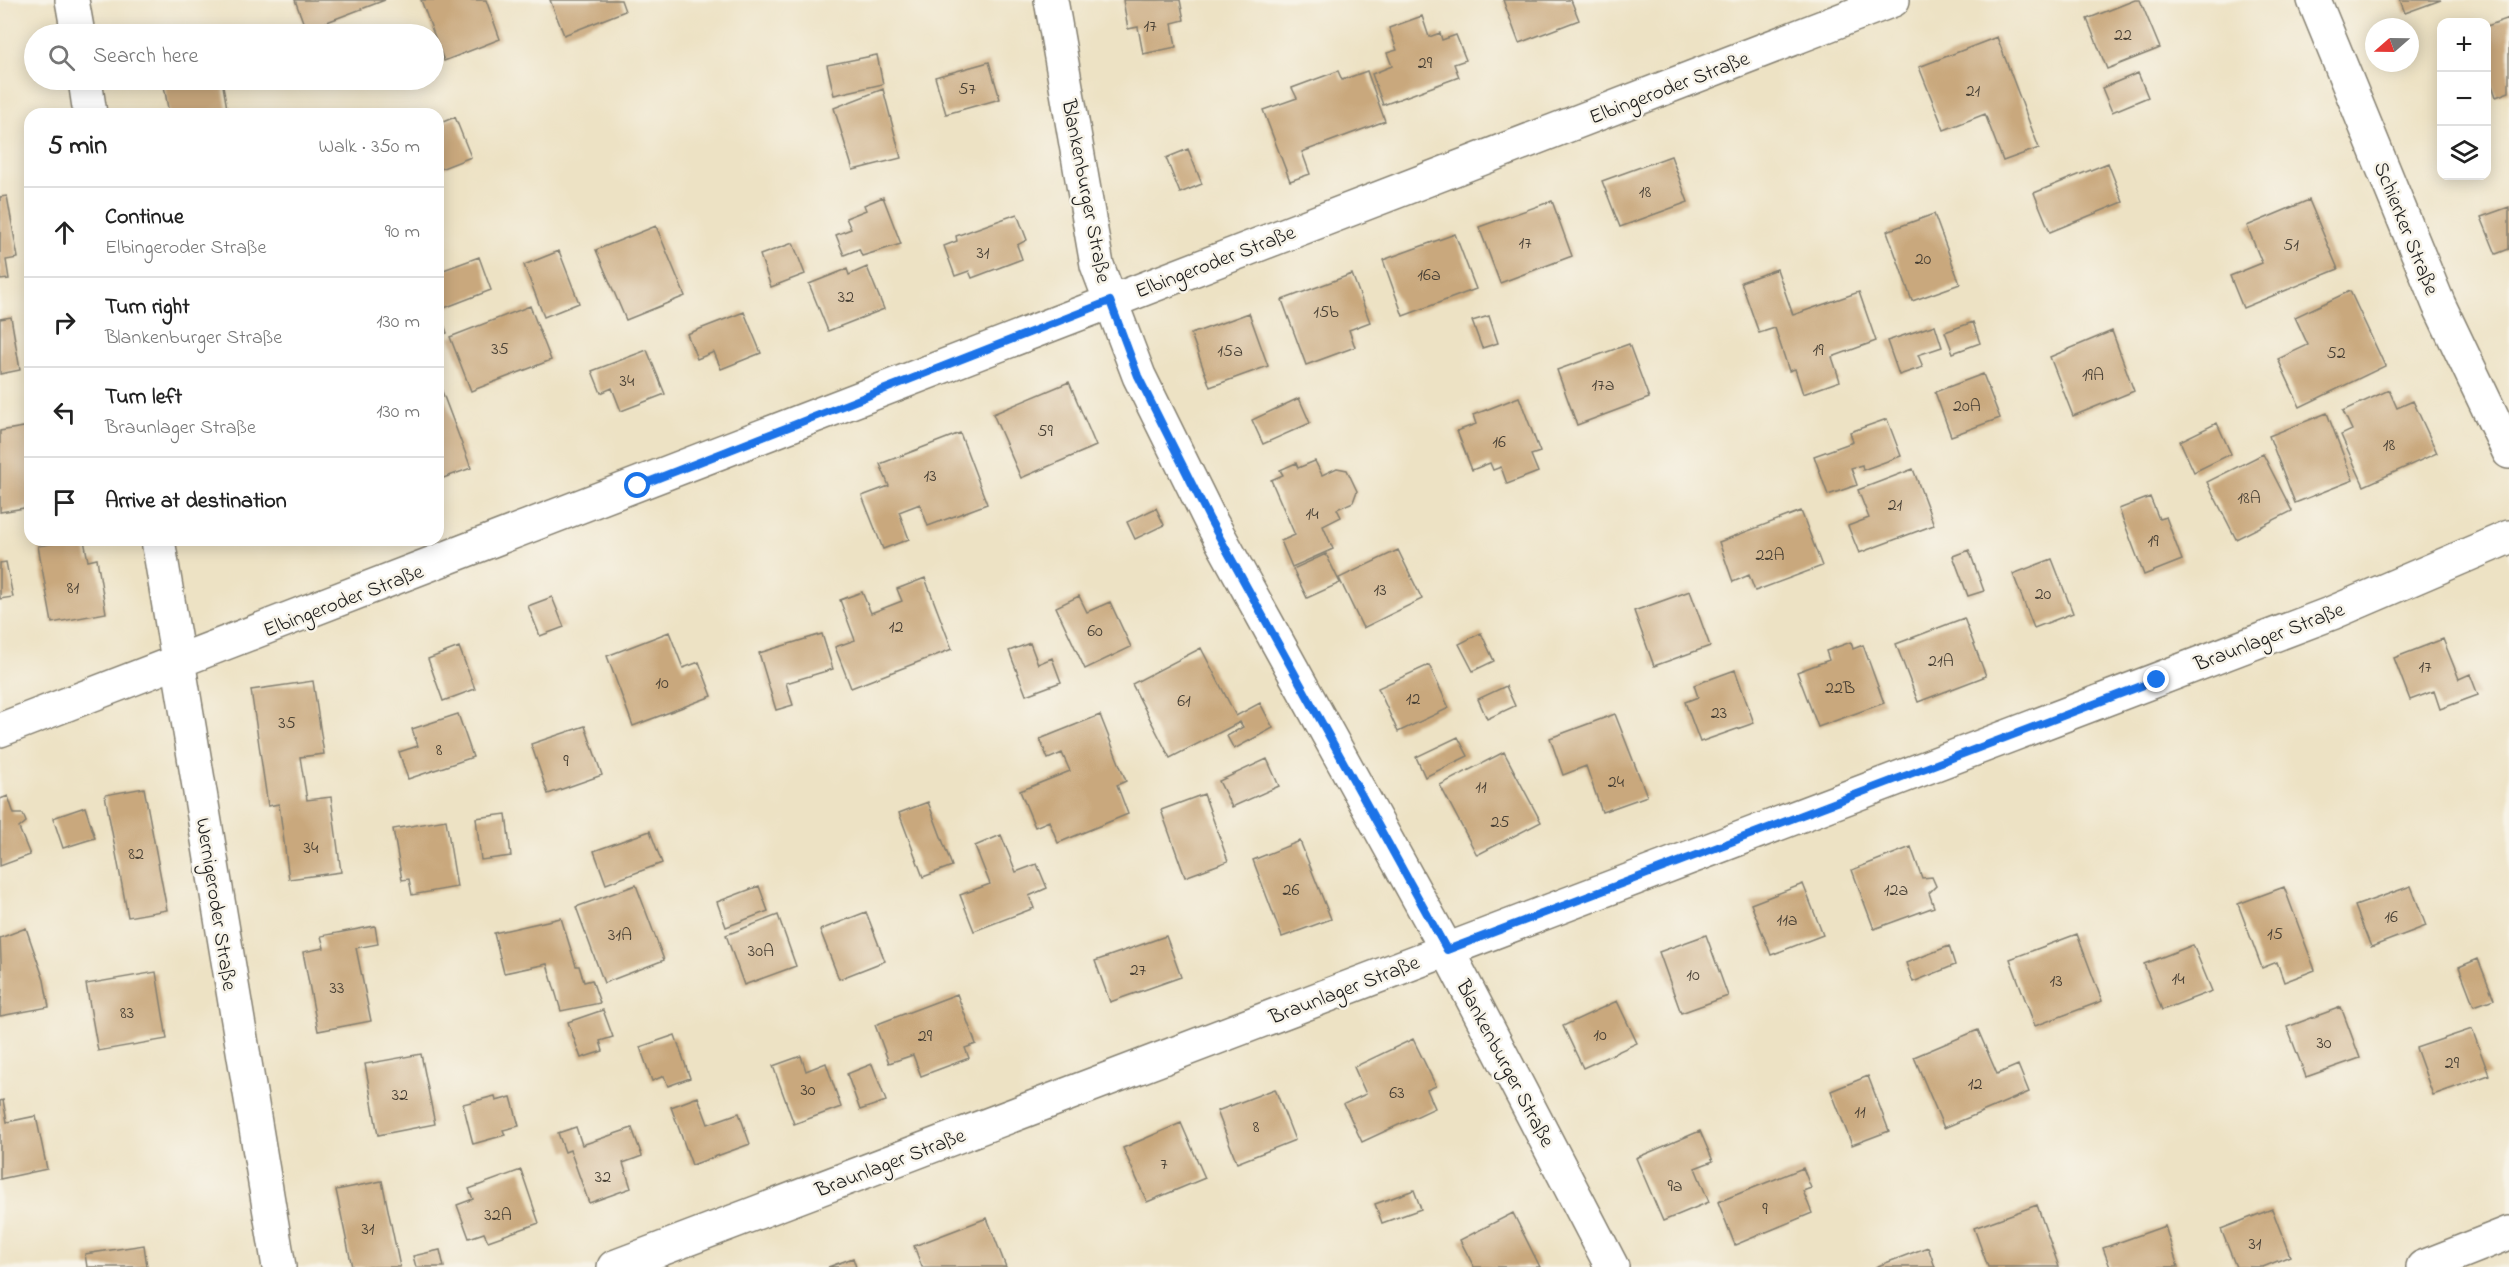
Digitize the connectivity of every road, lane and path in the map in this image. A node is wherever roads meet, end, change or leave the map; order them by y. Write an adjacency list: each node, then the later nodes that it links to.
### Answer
1 (72, 0): 5 (street)
2 (1051, 0): 8 (street, Blankenburger Straße)
3 (1893, 0): 8 (street, Elbingeroder Straße)
4 (2314, 0): 9 (street, Schierker Straße)
5 (76, 24)
6 (86, 90): 7 (street)
7 (89, 108)
8 (1110, 301): 12 (street, Elbingeroder Straße); 14 (street, Blankenburger Straße)
9 (2509, 452)
10 (2509, 537): 14 (street, Braunlager Straße)
11 (159, 546): 12 (street, Wernigeroder Straße)
12 (178, 663): 13 (street, Elbingeroder Straße); 16 (street, Wernigeroder Straße)
13 (0, 730)
14 (1447, 950): 17 (street, Braunlager Straße); 18 (street, Blankenburger Straße)
15 (2509, 1233): 19 (street)
16 (279, 1267)
17 (614, 1267)
18 (1612, 1267)
19 (2422, 1267)

